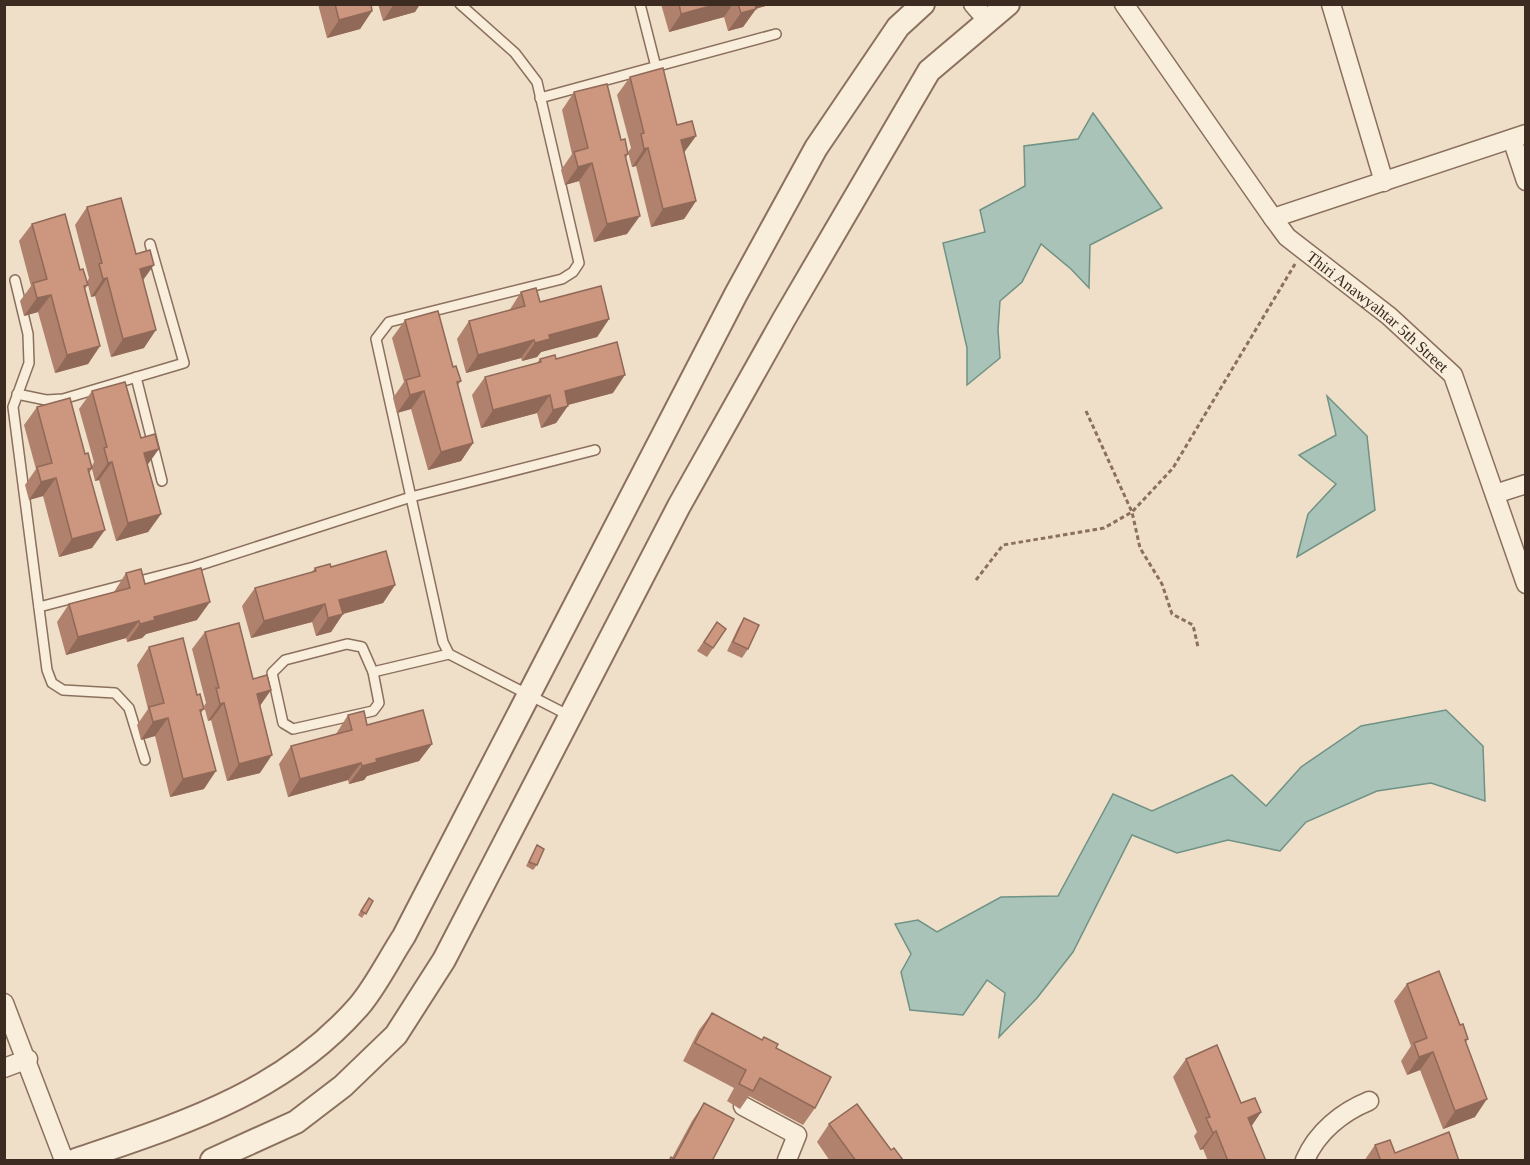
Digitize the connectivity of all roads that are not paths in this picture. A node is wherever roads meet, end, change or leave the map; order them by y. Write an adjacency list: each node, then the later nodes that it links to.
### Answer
1 (460, 4): 10 (lane)
2 (640, 4): 9 (lane)
3 (923, 4): 28 (street)
4 (1008, 4): 7 (street)
5 (1124, 4): 14 (street, Thiri Anawyahtar 5th Street)
6 (1331, 4): 13 (street)
7 (981, 13): 29 (street)
8 (776, 34): 9 (lane)
9 (656, 67): 10 (lane)
10 (540, 98): 23 (lane)
11 (1519, 137): 12 (street); 13 (street)
12 (1526, 181)
13 (1384, 182): 14 (street)
14 (1273, 218): 22 (street, Thiri Anawyahtar 5th Street)
15 (150, 244): 17 (lane)
16 (15, 280): 18 (lane)
17 (136, 377): 18 (lane); 20 (lane)
18 (17, 394): 25 (lane)
19 (595, 450): 23 (lane)
20 (162, 482)
21 (1526, 484): 22 (street)
22 (1495, 494): 24 (street, Thiri Anawyahtar 5th Street)
23 (411, 497): 25 (lane); 26 (lane)
24 (1526, 585)
25 (39, 607): 30 (lane)
26 (449, 654): 27 (lane); 28 (lane)
27 (373, 672): 27 (lane)
28 (528, 696): 29 (lane); 37 (street)
29 (570, 717): 38 (street)
30 (146, 760)
31 (4, 1003): 32 (street)
32 (28, 1059): 33 (street); 36 (street)
33 (4, 1068)
34 (1369, 1101): 40 (street)
35 (743, 1106): 39 (street)
36 (64, 1161)
37 (76, 1161)
38 (212, 1161)
39 (787, 1161)
40 (1305, 1161)

